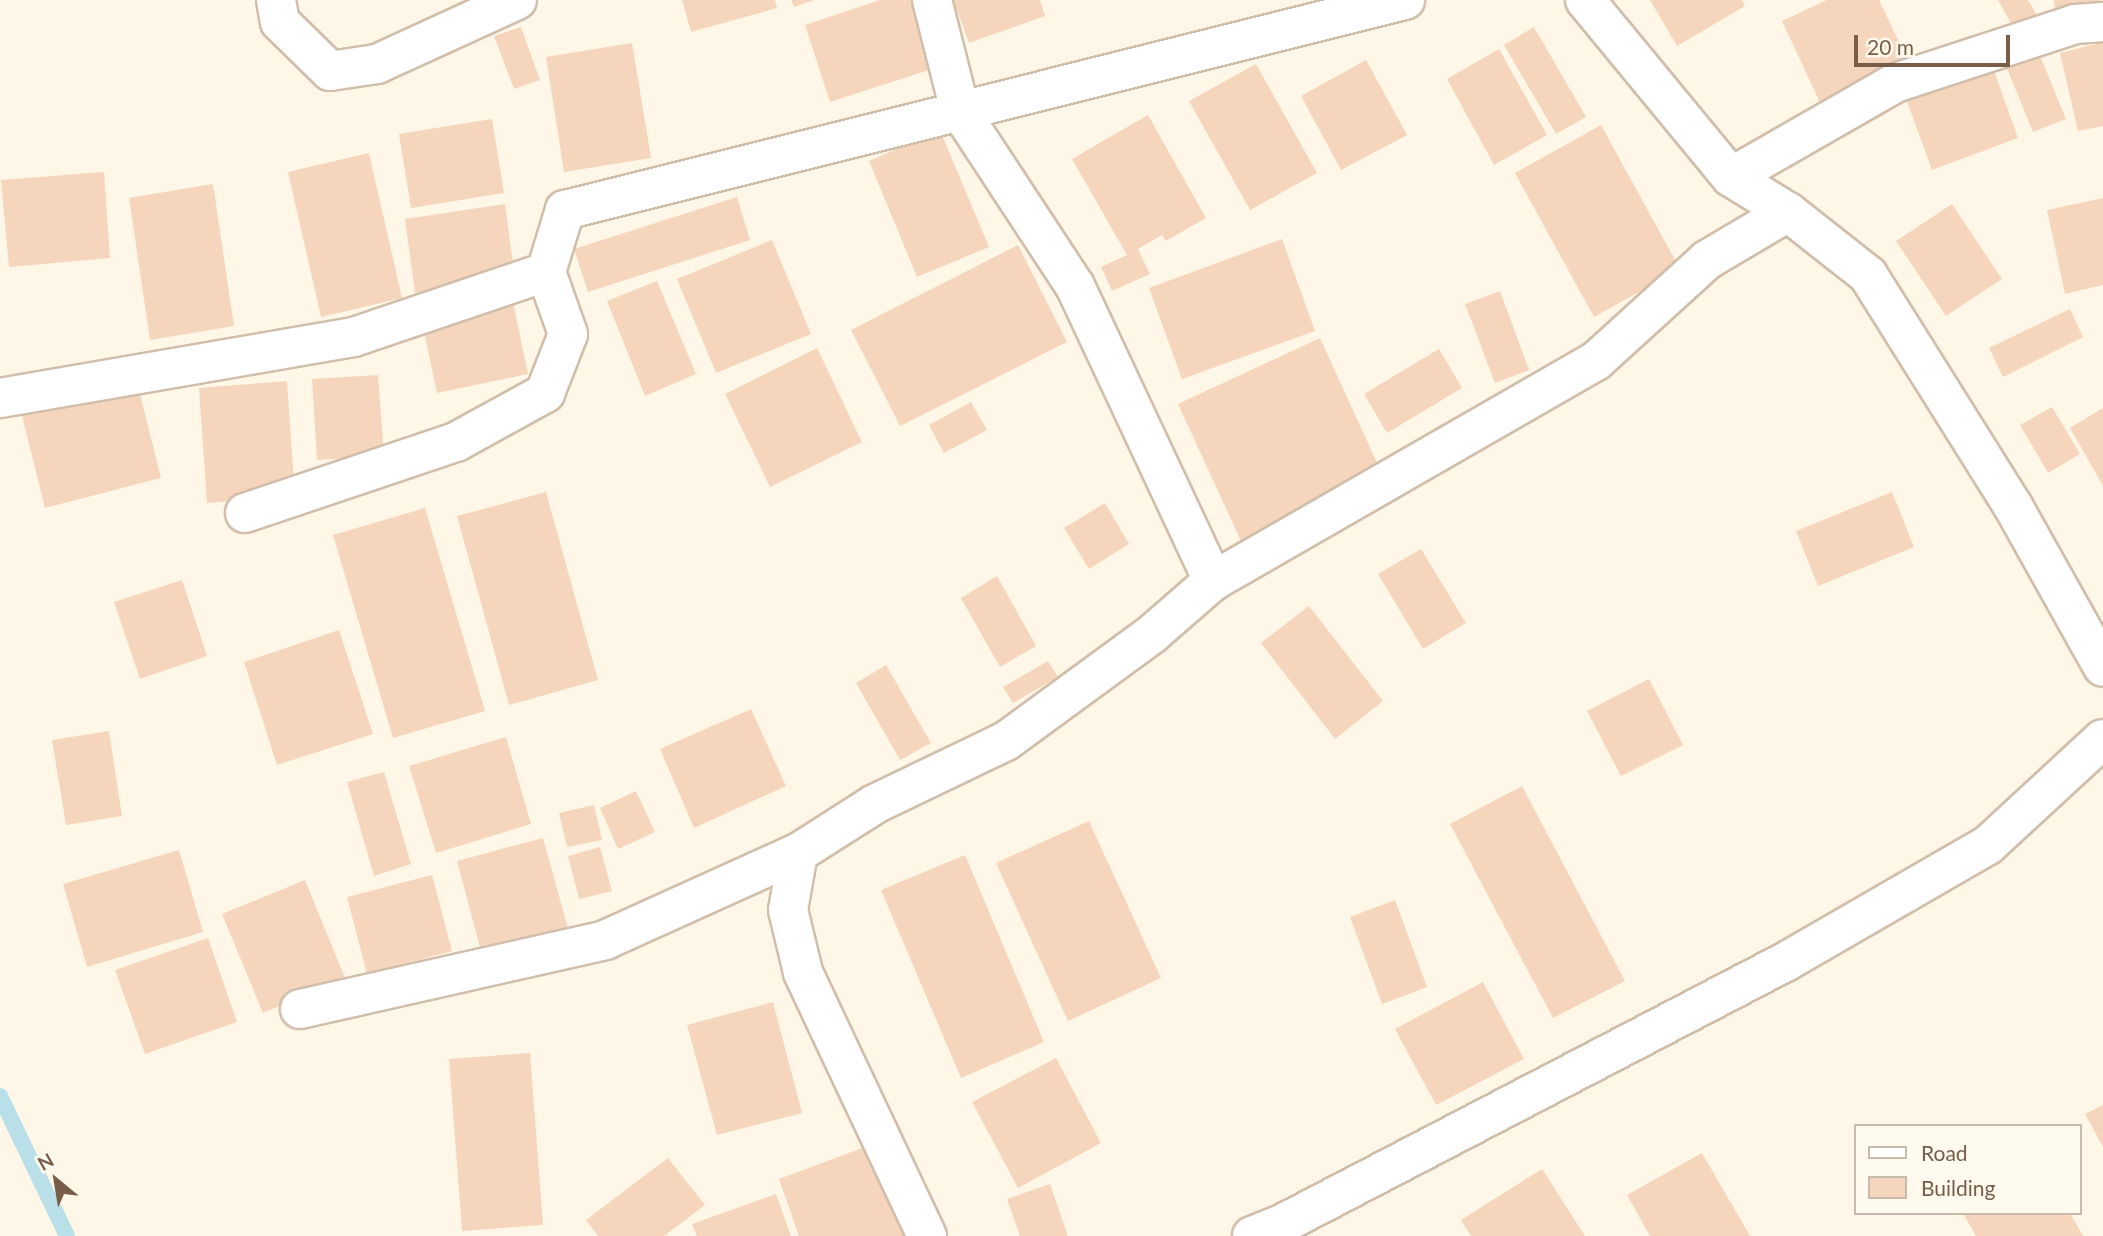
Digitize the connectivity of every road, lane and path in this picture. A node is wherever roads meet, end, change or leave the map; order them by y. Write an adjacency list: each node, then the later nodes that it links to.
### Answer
1 (276, 0): 2 (street)
2 (517, 0)
3 (932, 0): 7 (street)
4 (1405, 0): 7 (street)
5 (1585, 0): 8 (street)
6 (2103, 22): 8 (street)
7 (960, 111): 10 (street); 13 (street)
8 (1731, 177): 9 (street)
9 (1788, 212): 13 (street); 14 (street)
10 (546, 272): 11 (street); 12 (street)
11 (0, 398)
12 (245, 513)
13 (1213, 581): 16 (street)
14 (2103, 667)
15 (2103, 739): 19 (street)
16 (798, 853): 17 (street); 18 (street)
17 (300, 1009)
18 (927, 1236)
19 (1252, 1236)

